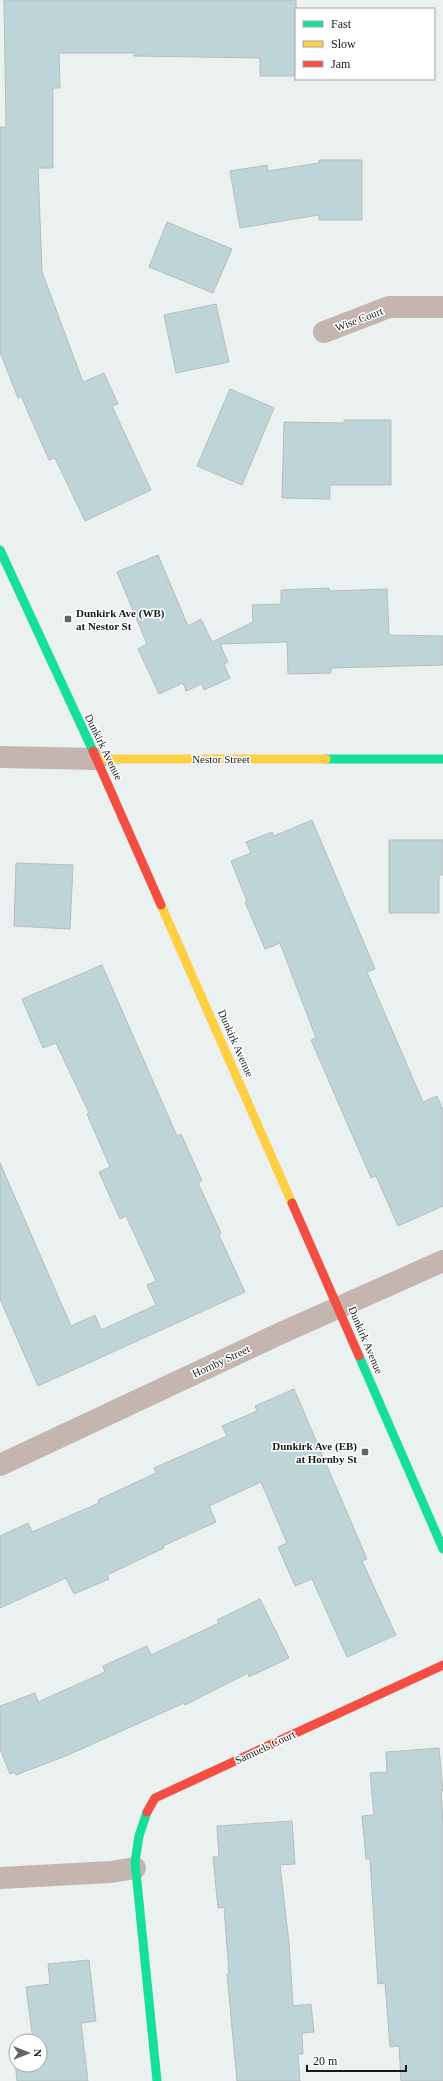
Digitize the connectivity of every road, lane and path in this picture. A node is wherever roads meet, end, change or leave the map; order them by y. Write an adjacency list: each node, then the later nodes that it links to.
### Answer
1 (443, 307): 2 (street, Wise Court)
2 (324, 332)
3 (0, 550): 5 (street, Dunkirk Avenue)
4 (0, 757): 5 (street, Nestor Street)
5 (97, 759): 6 (street, Nestor Street); 8 (street, Dunkirk Avenue)
6 (443, 759)
7 (443, 1261): 8 (street, Hornby Street)
8 (339, 1307): 9 (street, Hornby Street); 10 (street, Dunkirk Avenue)
9 (0, 1465)
10 (443, 1549)
11 (443, 1665): 12 (street, Samuels Court)
12 (135, 1868): 13 (street); 14 (street, Samuels Court)
13 (0, 1878)
14 (157, 2081)

